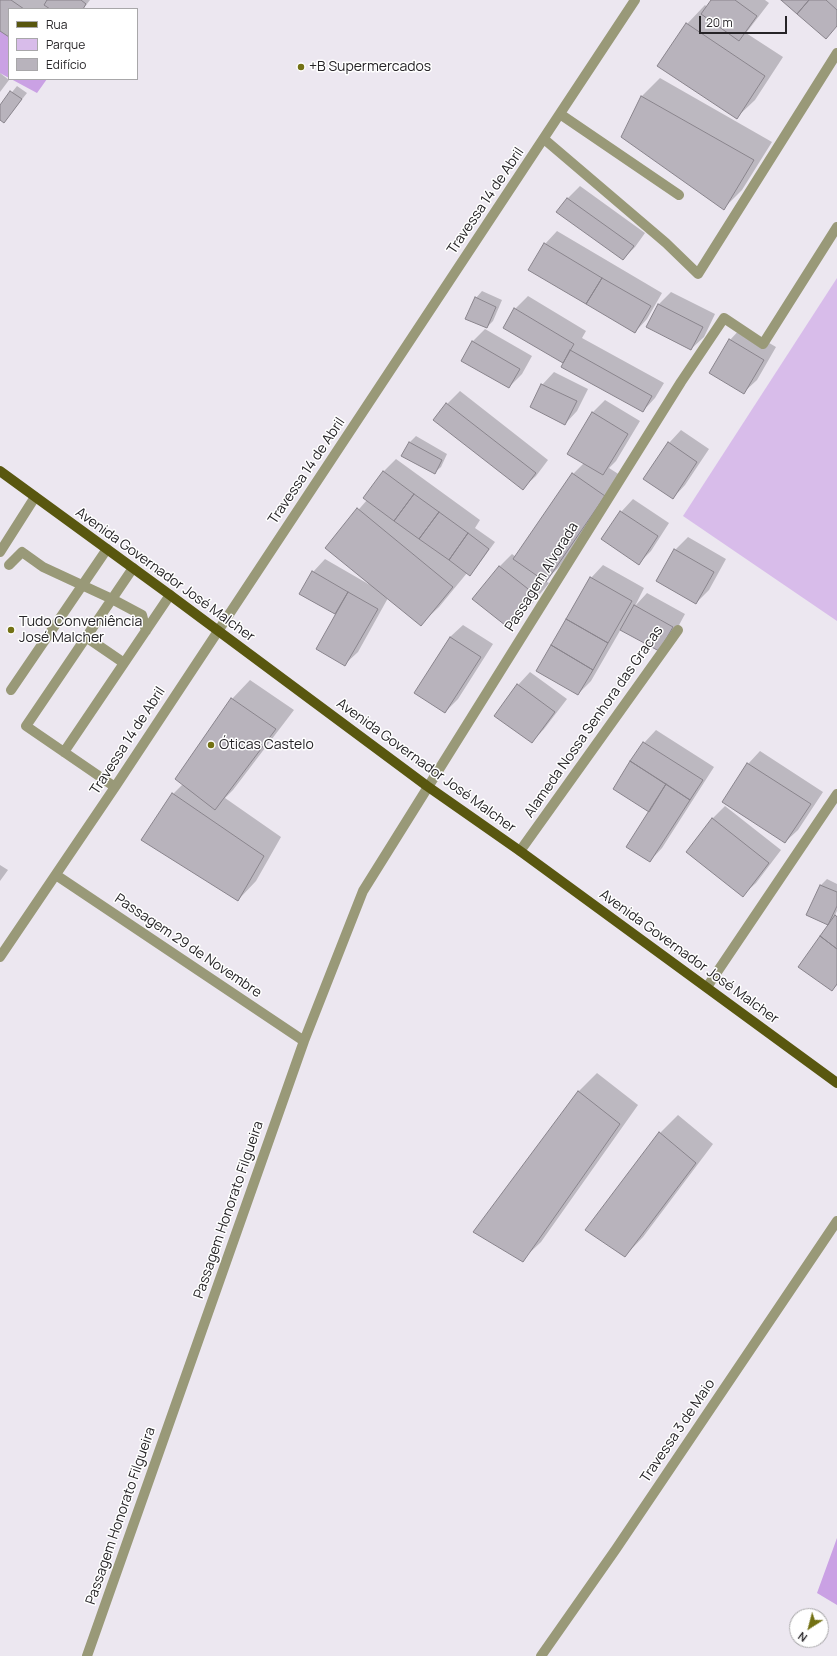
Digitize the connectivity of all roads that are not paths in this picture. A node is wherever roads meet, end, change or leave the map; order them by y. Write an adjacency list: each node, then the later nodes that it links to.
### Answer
1 (635, 0): 3 (street, Travessa 14 de Abril)
2 (837, 53): 4 (street)
3 (560, 114): 4 (street, Travessa 14 de Abril); 5 (street)
4 (544, 138): 17 (street, Travessa 14 de Abril)
5 (679, 195)
6 (837, 227): 23 (street, Passagem Alvorada)
7 (0, 471): 8 (main road, Avenida Governador José Malcher)
8 (35, 497): 9 (main road, Avenida Governador José Malcher); 10 (street)
9 (107, 549): 12 (main road, Avenida Governador José Malcher); 13 (street)
10 (0, 552)
11 (9, 565): 13 (street)
12 (133, 568): 14 (main road, Avenida Governador José Malcher); 15 (street)
13 (82, 585): 15 (street); 21 (street)
14 (170, 595): 16 (street); 17 (main road, Avenida Governador José Malcher)
15 (112, 599): 16 (street); 19 (street)
16 (146, 630): 20 (street)
17 (218, 630): 23 (main road, Avenida Governador José Malcher); 24 (street, Travessa 14 de Abril)
18 (678, 630): 26 (street, Alameda Nossa Senhora das Gracas)
19 (86, 637): 20 (street); 22 (street)
20 (124, 664): 22 (street)
21 (11, 690)
22 (64, 752): 24 (street)
23 (427, 786): 26 (main road, Avenida Governador José Malcher); 30 (street, Passagem Honorato Filgueira)
24 (115, 787): 27 (street, Travessa 14 de Abril)
25 (837, 794): 29 (street)
26 (520, 851): 29 (main road, Avenida Governador José Malcher)
27 (56, 875): 28 (street, Travessa 14 de Abril); 30 (street, Passagem 29 de Novembre)
28 (0, 957)
29 (707, 987): 31 (main road, Avenida Governador José Malcher)
30 (304, 1041): 33 (street, Passagem Honorato Filgueira)
31 (837, 1083)
32 (837, 1221): 34 (street, Travessa 3 de Maio)
33 (87, 1656)
34 (541, 1656)

